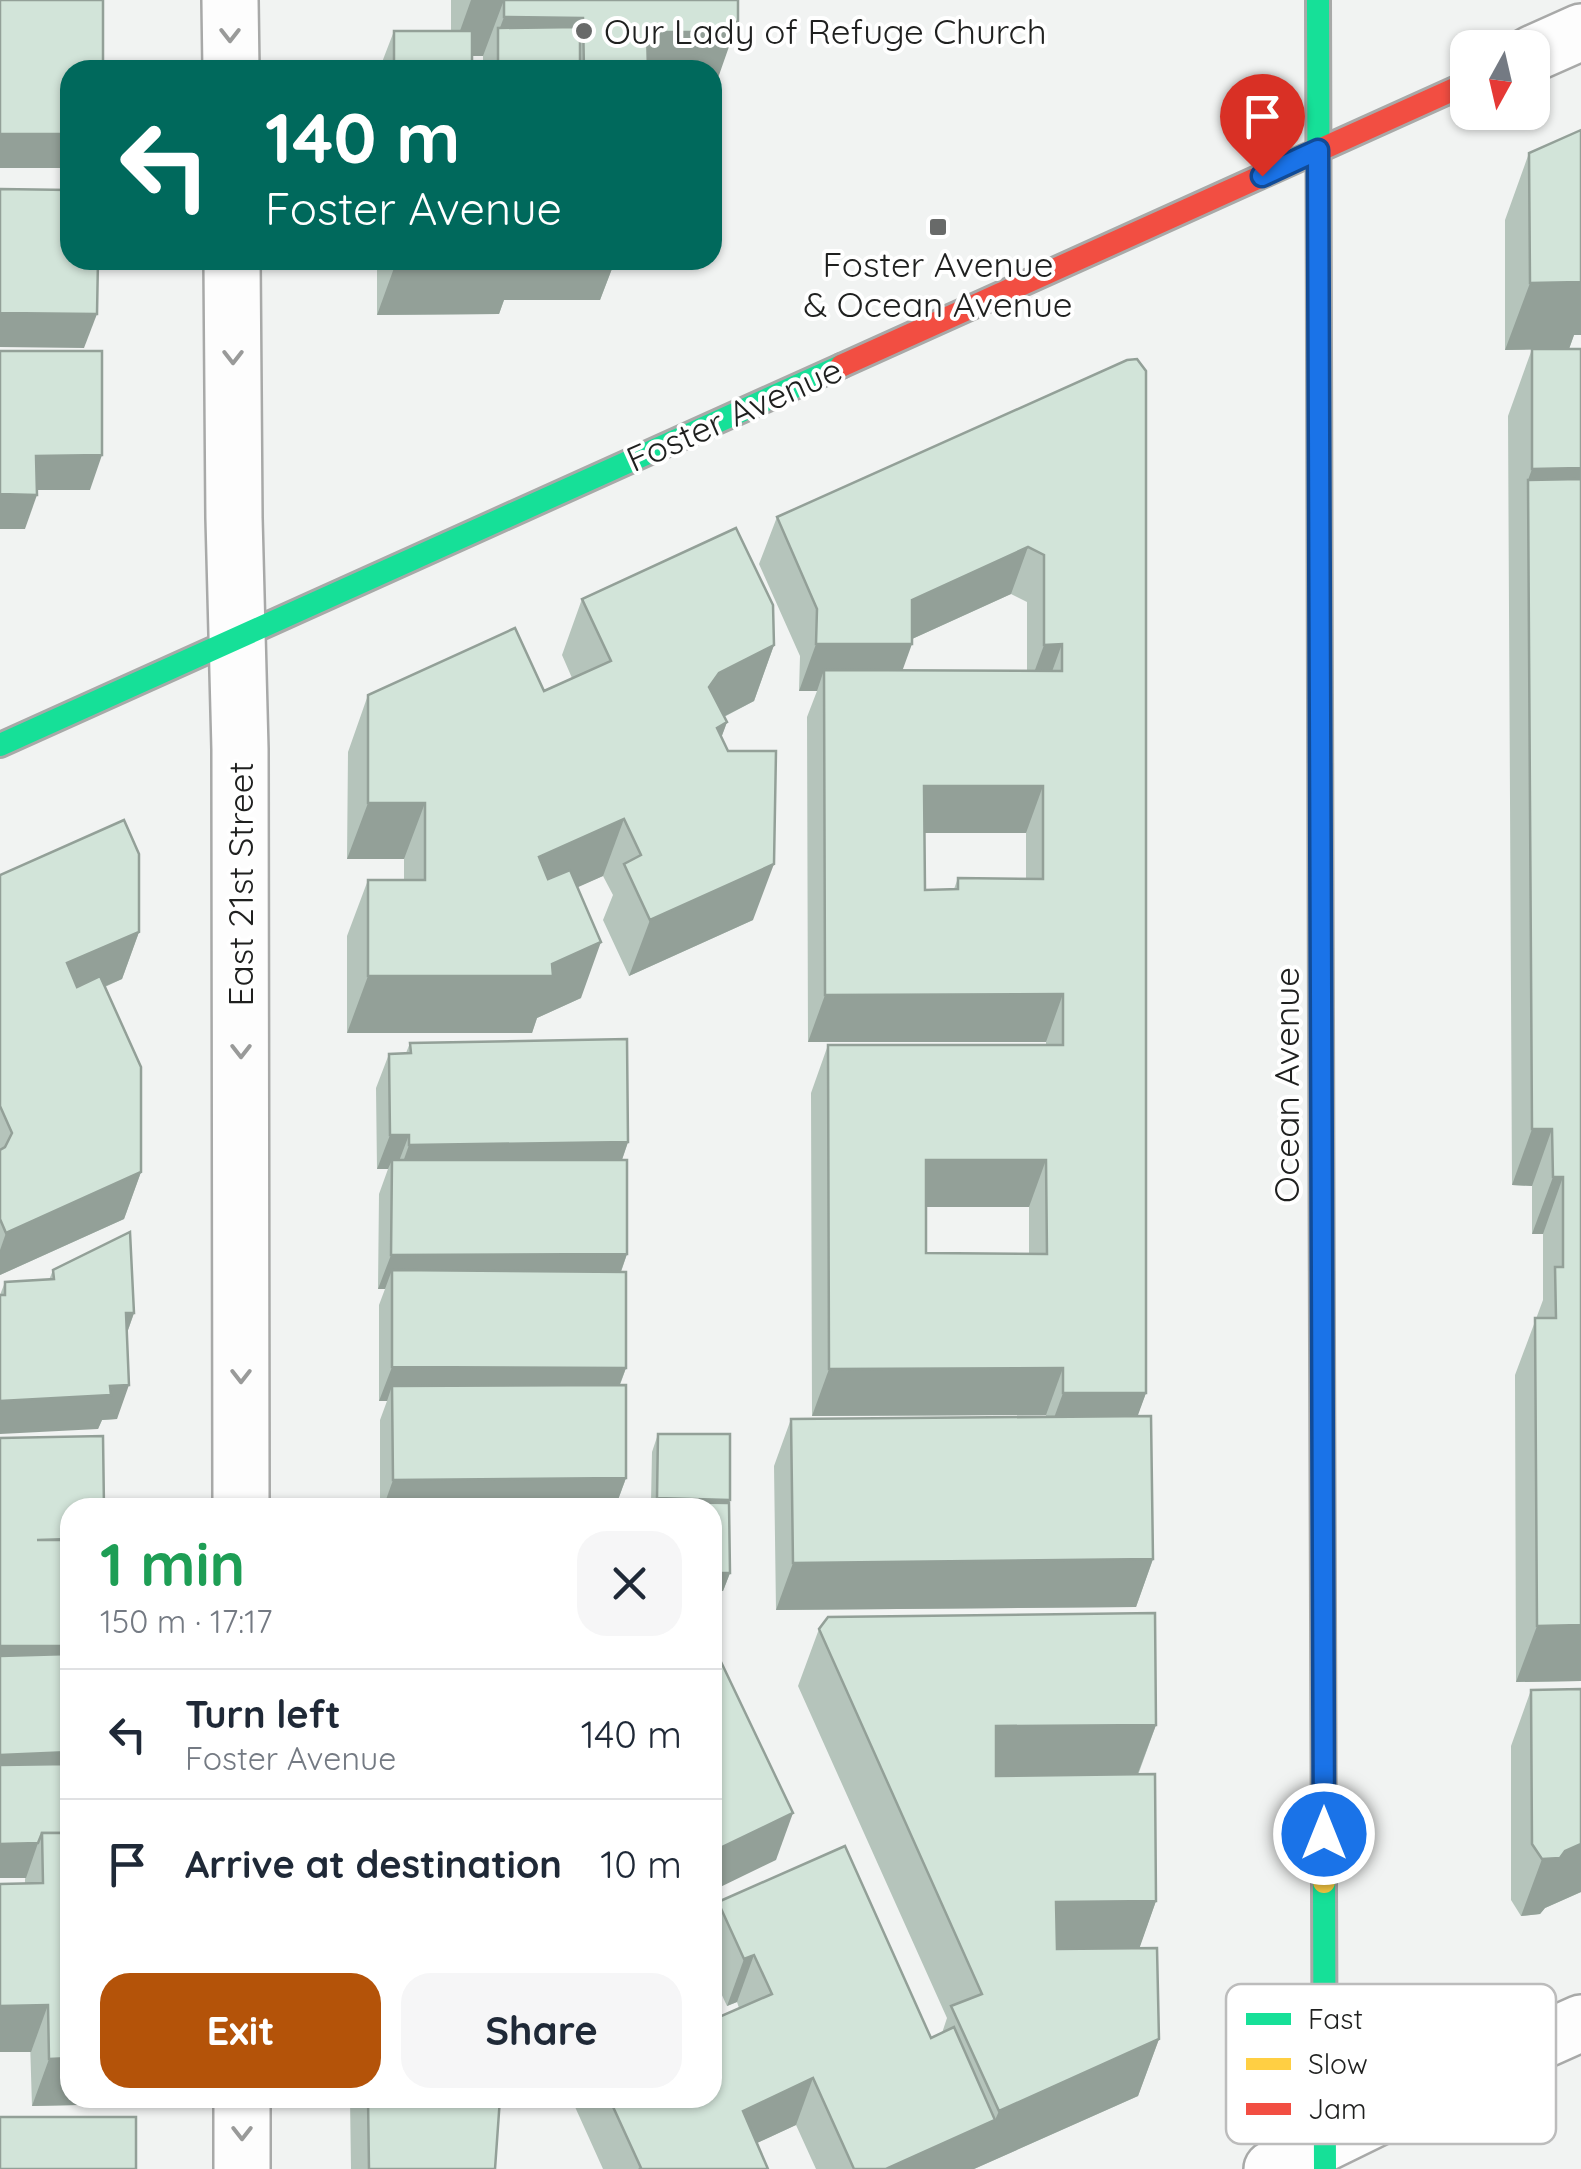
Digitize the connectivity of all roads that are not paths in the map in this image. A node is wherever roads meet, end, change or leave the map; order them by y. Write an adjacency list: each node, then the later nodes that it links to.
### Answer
1 (230, 0): 5 (street, one-way to 5)
2 (1318, 0): 7 (main road, Ocean Avenue)
3 (1581, 32): 4 (street)
4 (1550, 46)
5 (231, 60)
6 (1450, 91): 7 (main road, Foster Avenue)
7 (1318, 150): 9 (main road, Foster Avenue); 12 (main road, Ocean Avenue)
8 (232, 270): 9 (street, East 21st Street, one-way to 9)
9 (237, 638): 10 (main road, Foster Avenue); 11 (street, East 21st Street, one-way to 11)
10 (0, 745)
11 (241, 1498)
12 (1324, 1984)
13 (1581, 2023): 14 (street)
14 (1556, 2036)
15 (242, 2108): 18 (street, one-way to 18)
16 (1348, 2144): 17 (street)
17 (1325, 2156): 19 (street)
18 (242, 2169)
19 (1272, 2169)

